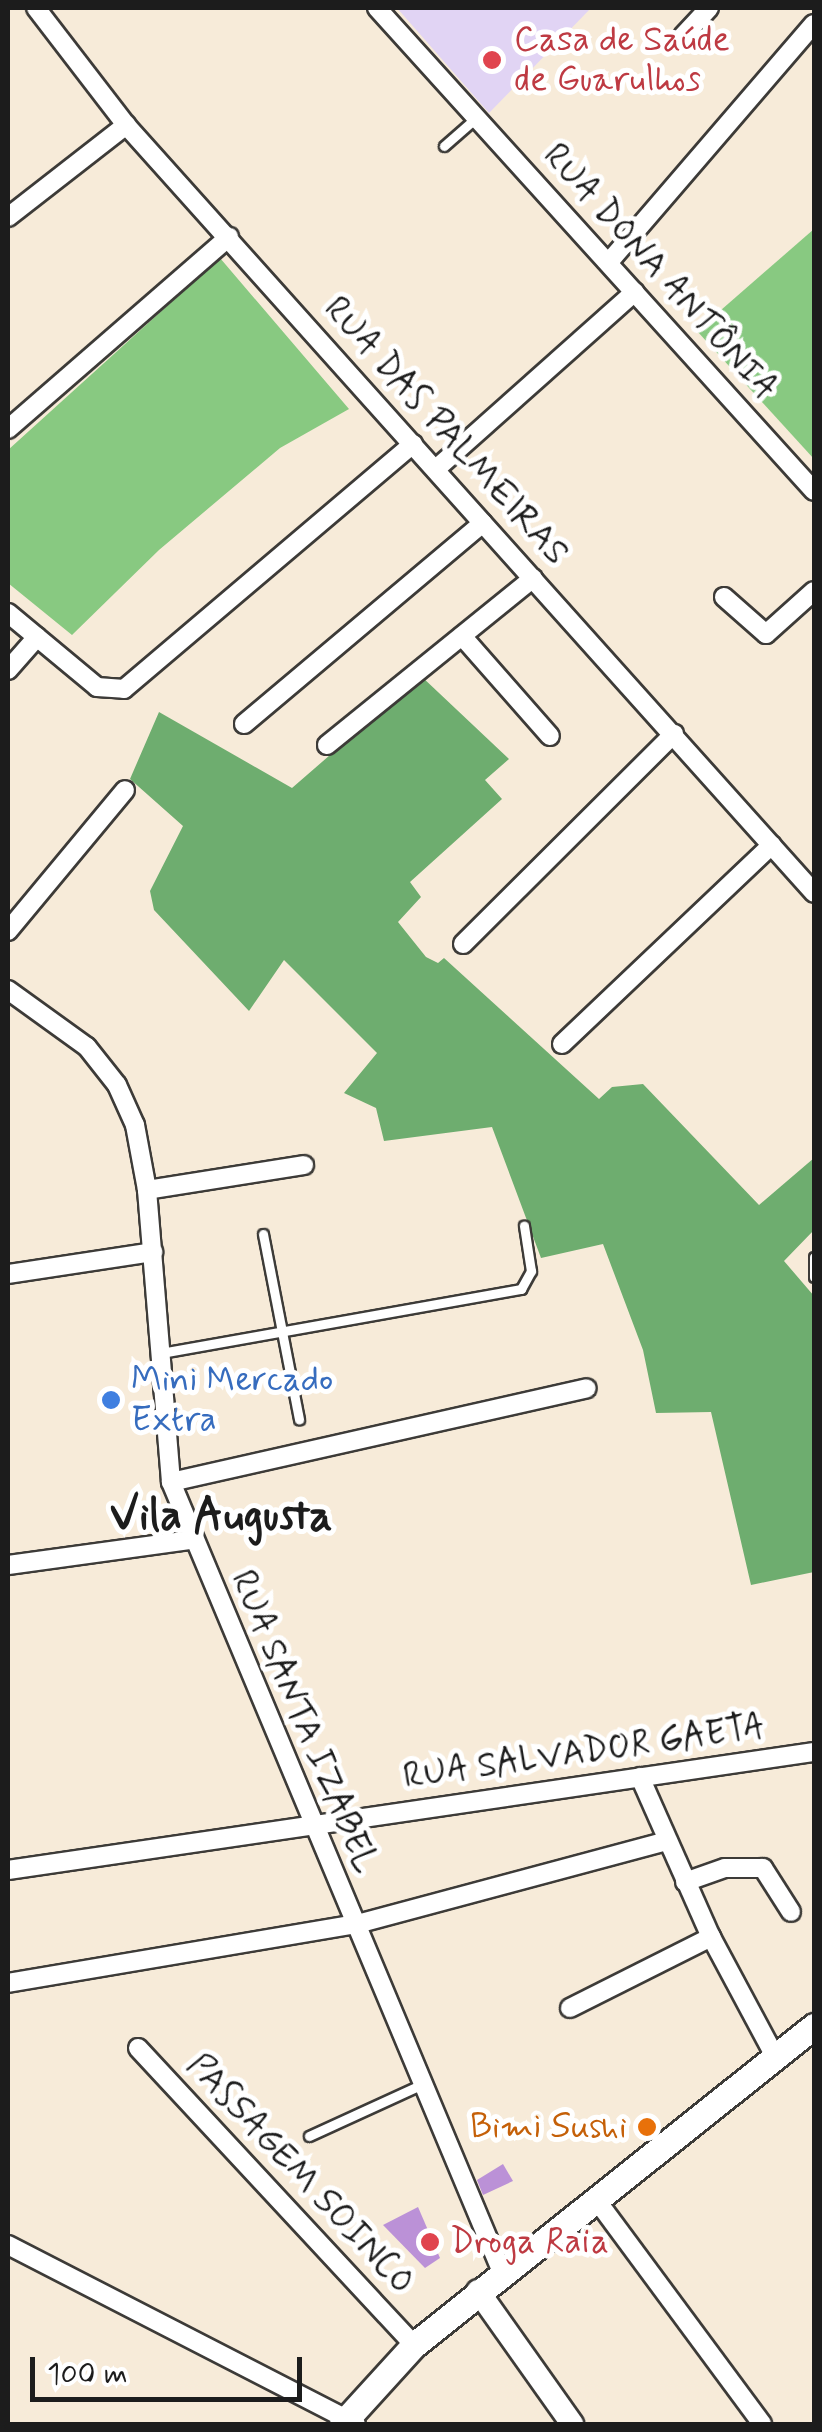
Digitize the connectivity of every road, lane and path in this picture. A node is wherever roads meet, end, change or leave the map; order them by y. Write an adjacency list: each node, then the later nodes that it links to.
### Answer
1 (36, 8): 7 (street, RUA DAS PALMEIRAS)
2 (376, 8): 6 (street, RUA DONA ANTÔNIA)
3 (709, 8): 5 (street)
4 (814, 24): 11 (street)
5 (683, 36)
6 (476, 118): 8 (lane); 11 (street, RUA DONA ANTÔNIA)
7 (126, 126): 9 (street); 10 (street, RUA DAS PALMEIRAS)
8 (444, 146)
9 (8, 216)
10 (229, 237): 13 (street); 14 (street, RUA DAS PALMEIRAS)
11 (609, 262): 12 (street, RUA DONA ANTÔNIA)
12 (635, 292): 15 (street); 16 (street, RUA DONA ANTÔNIA)
13 (8, 429)
14 (414, 444): 15 (street, RUA DAS PALMEIRAS); 23 (street)
15 (436, 469): 17 (street, RUA DAS PALMEIRAS)
16 (814, 491)
17 (484, 523): 18 (street, RUA DAS PALMEIRAS); 25 (street)
18 (534, 578): 22 (street); 26 (street, RUA DAS PALMEIRAS)
19 (814, 592): 20 (street)
20 (724, 596)
21 (8, 613): 23 (street)
22 (462, 636): 27 (street); 28 (street)
23 (36, 637): 24 (street)
24 (8, 670)
25 (244, 724)
26 (674, 734): 30 (street, RUA DAS PALMEIRAS); 33 (street)
27 (550, 736)
28 (327, 745)
29 (124, 790): 32 (street)
30 (772, 845): 31 (street, RUA DAS PALMEIRAS); 35 (street)
31 (814, 893)
32 (8, 931)
33 (464, 944)
34 (8, 990): 37 (street, RUA SANTA IZABEL)
35 (562, 1044)
36 (304, 1166): 37 (street)
37 (148, 1190): 40 (street, RUA SANTA IZABEL)
38 (524, 1226): 44 (lane)
39 (263, 1234): 44 (lane)
40 (153, 1252): 42 (street); 45 (street, RUA SANTA IZABEL)
41 (814, 1257): 43 (lane)
42 (8, 1274)
43 (814, 1277)
44 (280, 1332): 45 (lane); 47 (lane)
45 (159, 1353): 48 (street, RUA SANTA IZABEL)
46 (587, 1388): 48 (street)
47 (299, 1420)
48 (172, 1482): 49 (street, RUA SANTA IZABEL)
49 (191, 1540): 50 (street); 53 (street, RUA SANTA IZABEL)
50 (8, 1566)
51 (814, 1752): 52 (street, RUA SALVADOR GAETA)
52 (640, 1777): 53 (street, RUA SALVADOR GAETA); 54 (street)
53 (310, 1824): 55 (street, RUA SALVADOR GAETA); 58 (street, RUA SANTA IZABEL)
54 (667, 1841): 56 (street); 58 (street)
55 (8, 1870)
56 (685, 1882): 57 (street); 59 (street)
57 (790, 1912)
58 (357, 1924): 60 (street); 65 (street, RUA SANTA IZABEL)
59 (710, 1938): 61 (street); 64 (street)
60 (8, 1983)
61 (570, 2008)
62 (814, 2026): 64 (main road)
63 (138, 2048): 71 (street, PASSAGEM SOINCO)
64 (776, 2058): 67 (main road)
65 (425, 2083): 66 (lane); 69 (street, RUA SANTA IZABEL)
66 (309, 2136)
67 (595, 2198): 69 (main road); 74 (street)
68 (8, 2246): 72 (street)
69 (502, 2272): 70 (main road)
70 (478, 2291): 71 (main road); 73 (street)
71 (414, 2344): 72 (main road)
72 (349, 2421)
73 (572, 2424)
74 (762, 2424)

